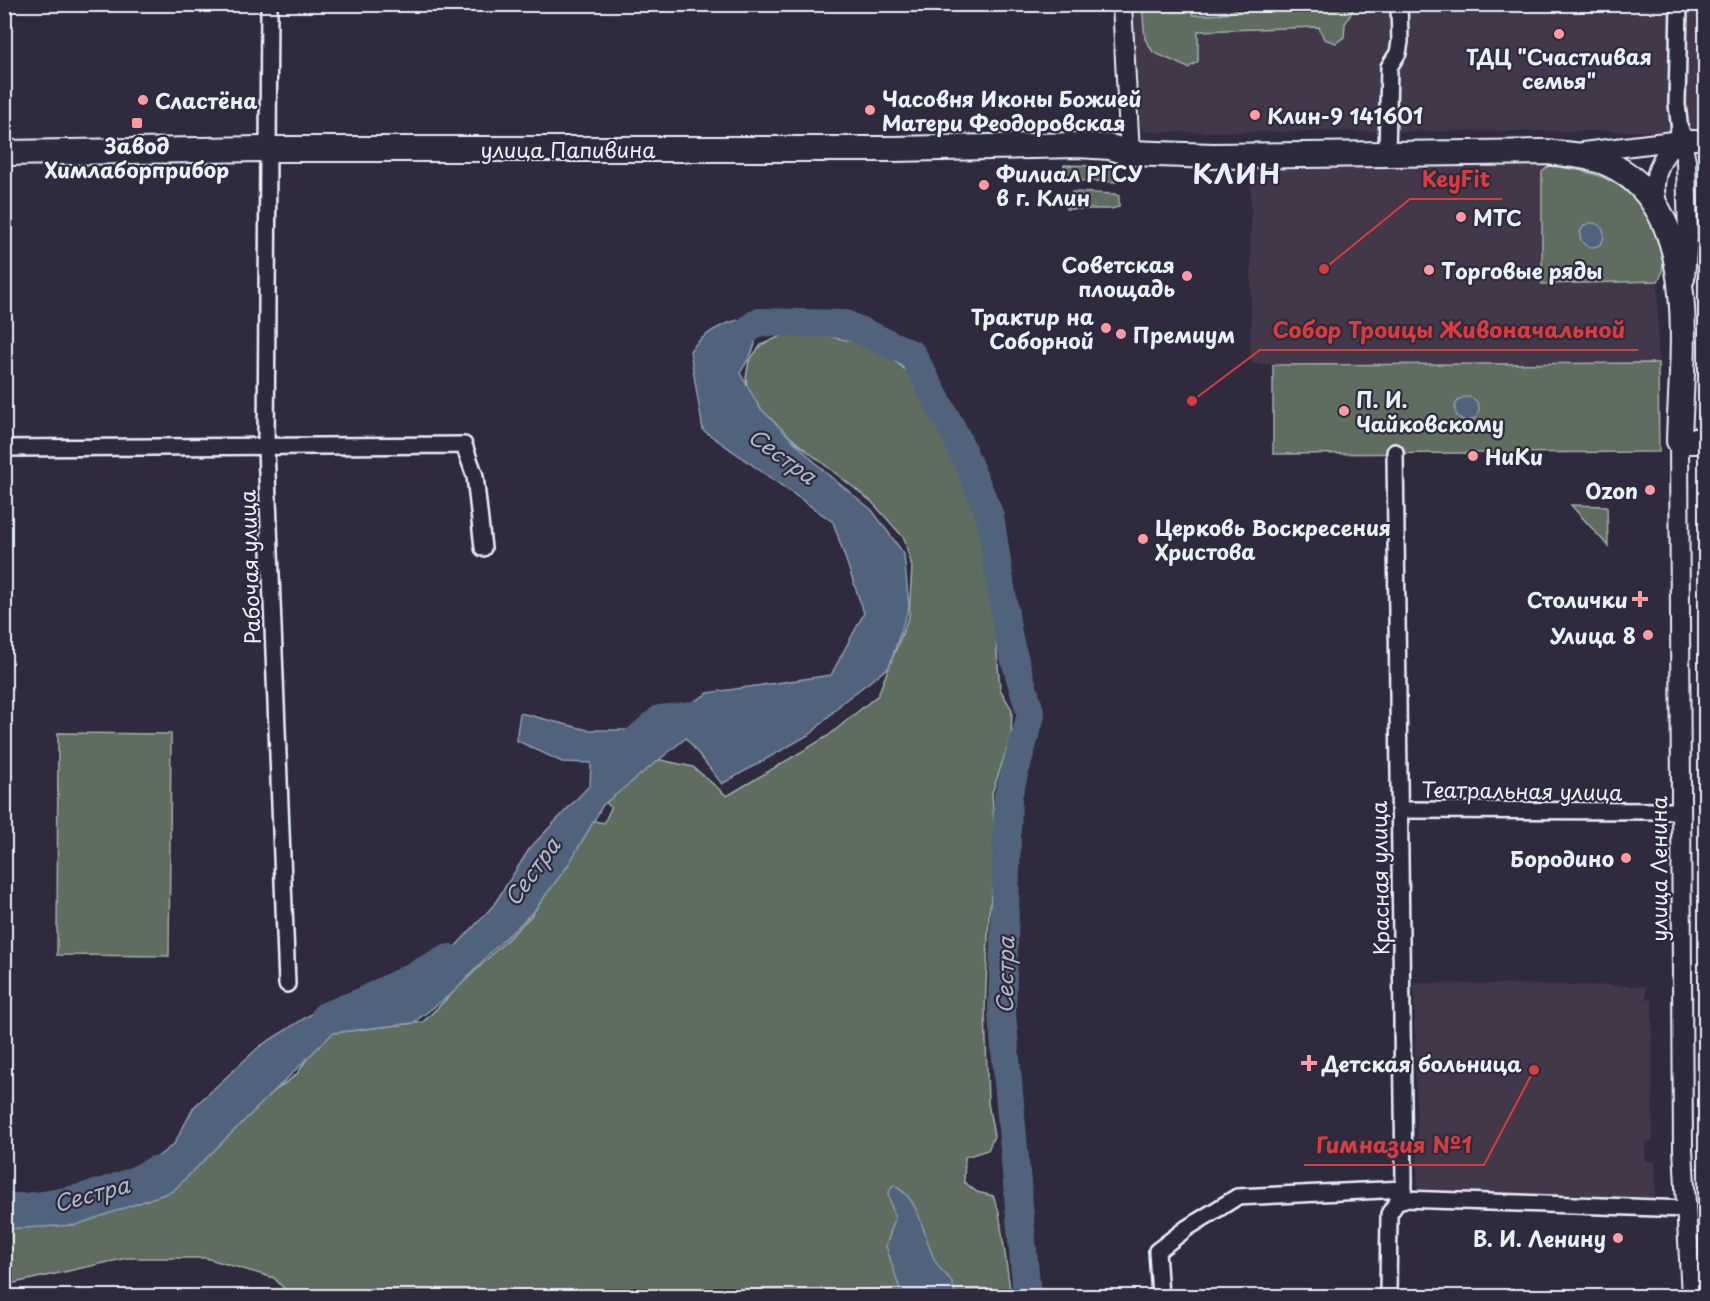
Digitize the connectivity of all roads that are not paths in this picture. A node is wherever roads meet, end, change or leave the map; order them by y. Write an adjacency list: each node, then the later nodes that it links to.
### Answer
1 (1122, 4): 10 (street)
2 (1399, 4): 11 (street)
3 (1679, 4): 5 (street)
4 (269, 6): 7 (street, Рабочая улица)
5 (1678, 138): 6 (street); 8 (street); 12 (street); 13 (street)
6 (1706, 140)
7 (269, 149): 9 (highway, улица Папивина); 10 (highway, улица Папивина); 17 (street, Рабочая улица)
8 (1545, 152): 11 (highway, улица Папивина); 12 (highway, улица Папивина)
9 (4, 153)
10 (1130, 153): 11 (highway, улица Папивина)
11 (1387, 154)
12 (1663, 219): 13 (highway, улица Папивина)
13 (1682, 317): 14 (highway, улица Папивина)
14 (1679, 441): 15 (highway); 21 (street, улица Ленина)
15 (1706, 441)
16 (4, 448): 17 (street)
17 (266, 448): 19 (street); 22 (street, Рабочая улица)
18 (1395, 452): 20 (street, Красная улица)
19 (483, 548)
20 (1400, 810): 21 (street, Театральная улица); 23 (street, Красная улица)
21 (1681, 811): 24 (street, улица Ленина)
22 (287, 984)
23 (1403, 1194): 24 (street); 25 (street); 26 (street)
24 (1686, 1209): 27 (street, улица Ленина)
25 (1160, 1296)
26 (1388, 1296)
27 (1691, 1296)

